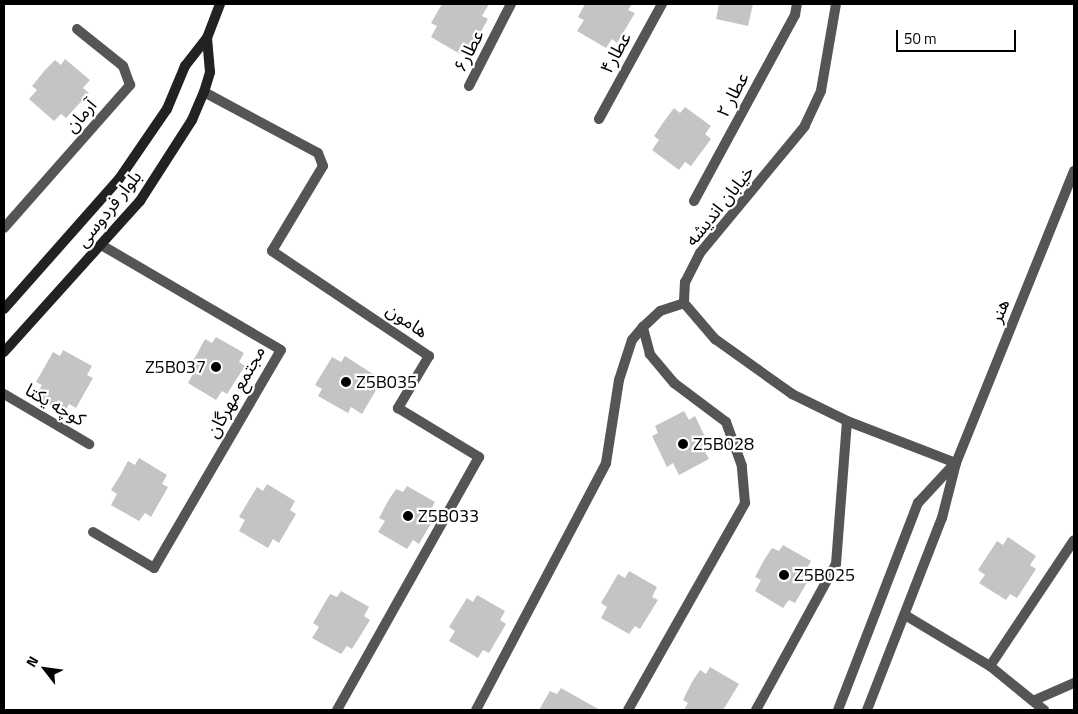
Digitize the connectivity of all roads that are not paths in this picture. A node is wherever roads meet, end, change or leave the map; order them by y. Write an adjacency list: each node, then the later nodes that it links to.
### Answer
1 (220, 4): 7 (main road, بلوار فردوسی)
2 (511, 4): 8 (street, عطار۶)
3 (662, 4): 10 (street, عطار۴)
4 (797, 4): 12 (street, عطار ۲)
5 (836, 4): 15 (street, خیابان اندیشه)
6 (77, 29): 13 (street, آرمان)
7 (207, 38): 9 (main road, بلوار فردوسی); 16 (main road, بلوار فردوسی)
8 (469, 86)
9 (204, 92): 14 (main road, بلوار فردوسی); 29 (street, هامون)
10 (599, 119)
11 (1074, 171): 22 (street, هنر)
12 (694, 201)
13 (4, 228)
14 (102, 245): 18 (main road, بلوار فردوسی); 23 (street, مجتمع مهرگان)
15 (684, 303): 17 (street); 20 (street)
16 (4, 309)
17 (643, 328): 30 (street); 31 (street)
18 (4, 352)
19 (4, 394): 21 (street, کوچه یکتا)
20 (847, 421): 22 (street); 32 (street)
21 (89, 444)
22 (956, 463): 25 (street, هنر); 33 (street, هنر)
23 (93, 532)
24 (1074, 540): 26 (street)
25 (905, 615): 26 (street); 34 (street, هنر)
26 (990, 666): 28 (street)
27 (1074, 683): 28 (street)
28 (1035, 700): 35 (street)
29 (337, 710)
30 (476, 710)
31 (628, 710)
32 (756, 710)
33 (838, 710)
34 (867, 710)
35 (1044, 710)

